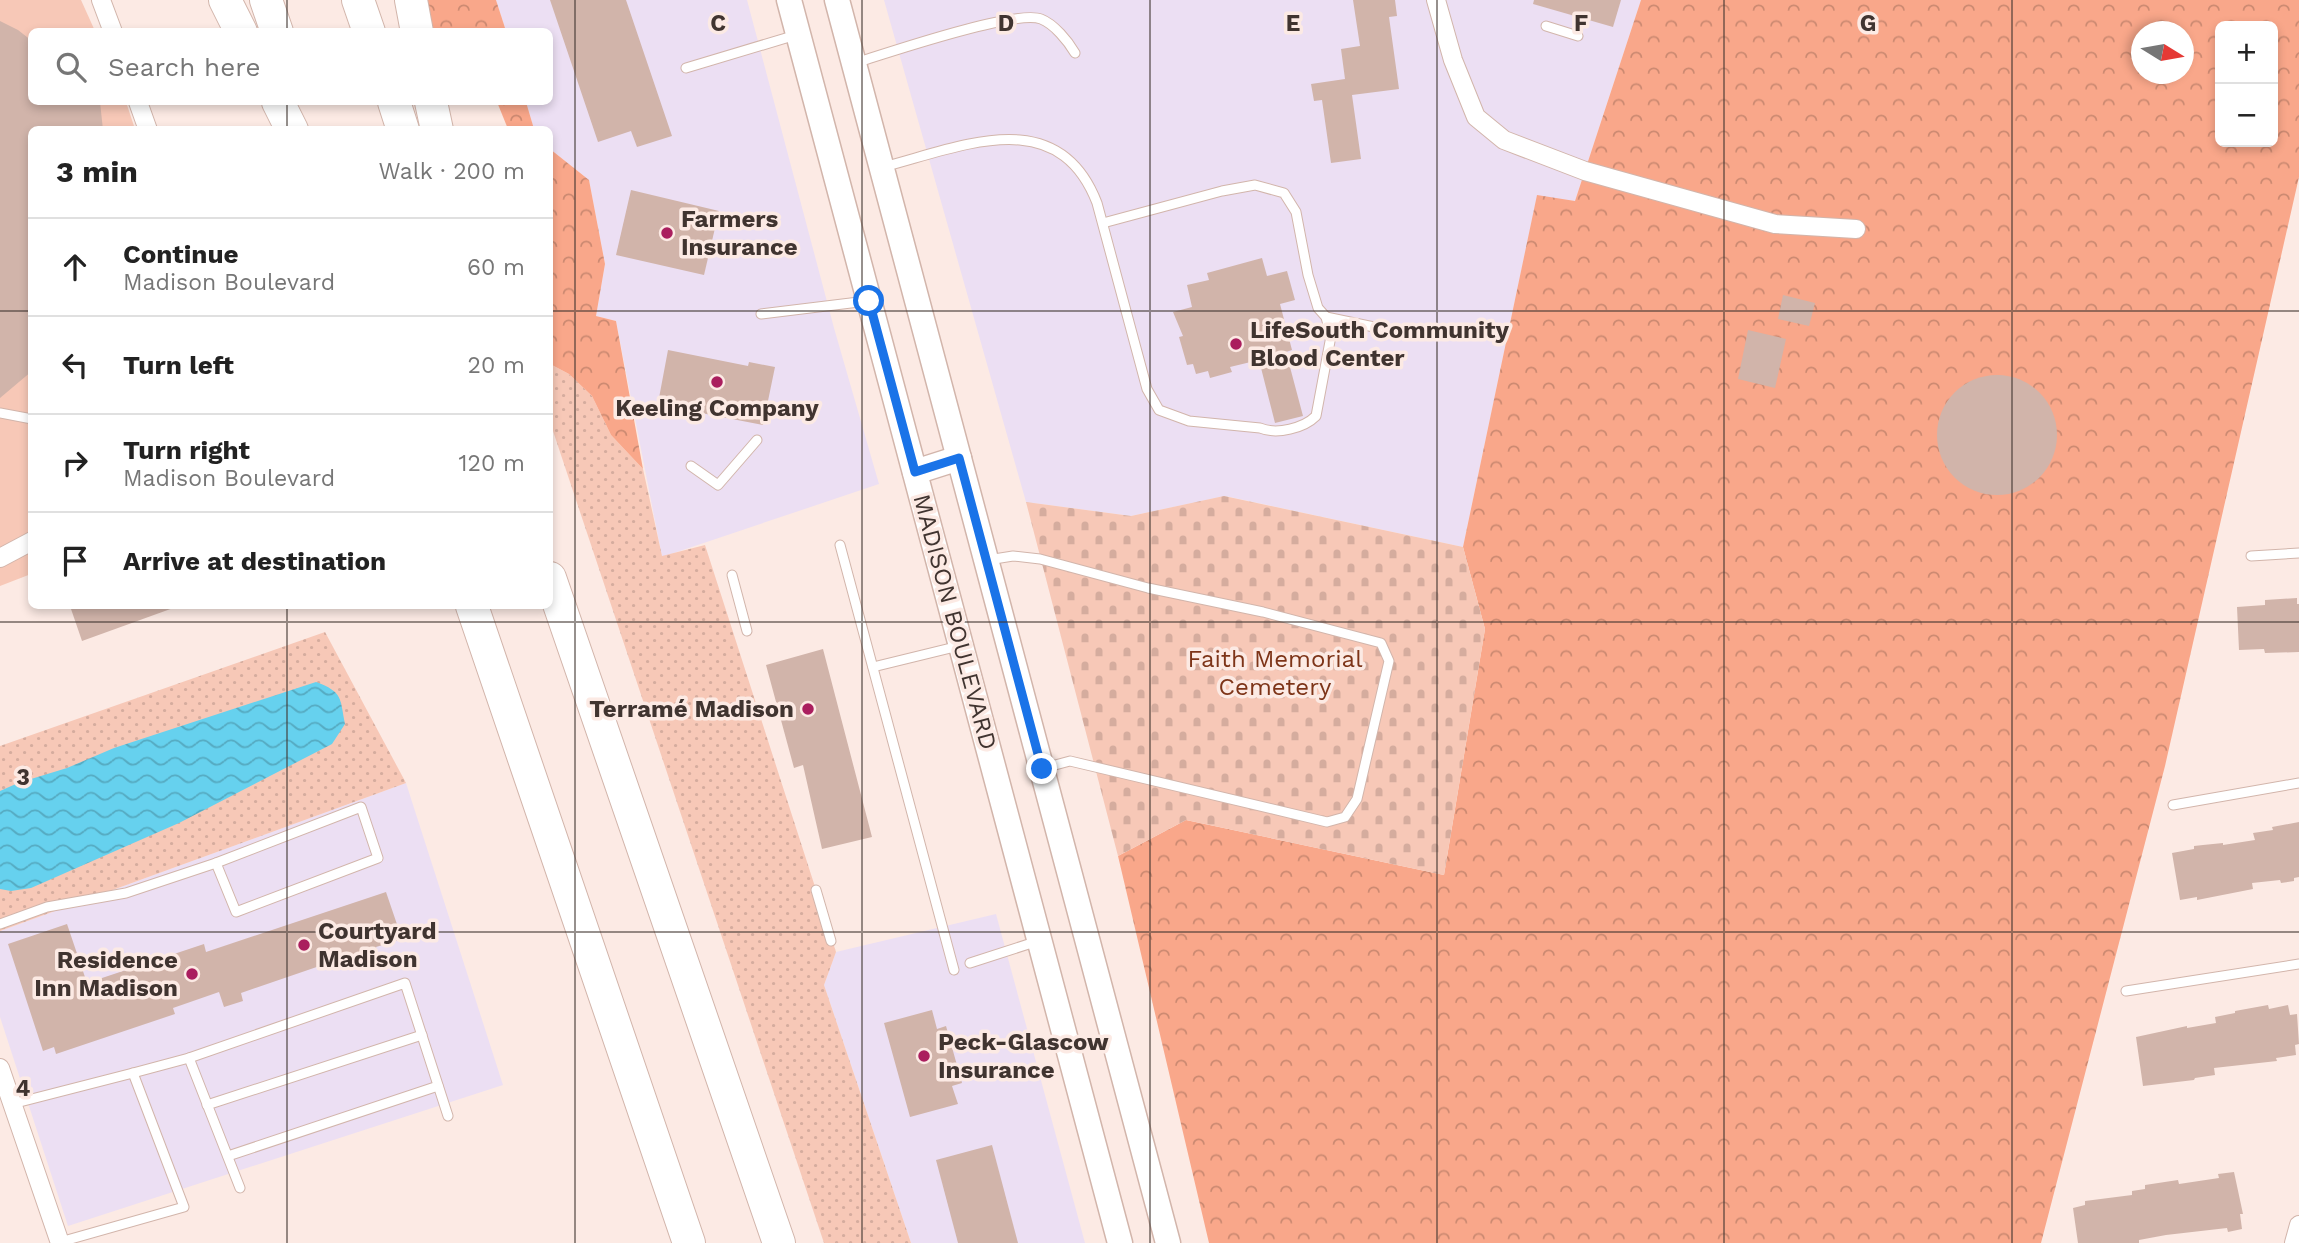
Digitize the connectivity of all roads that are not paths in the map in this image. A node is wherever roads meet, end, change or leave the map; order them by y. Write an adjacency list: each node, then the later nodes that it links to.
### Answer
1 (101, 0): 10 (street)
2 (225, 0): 11 (highway)
3 (266, 0): 12 (highway)
4 (358, 0): 13 (highway)
5 (411, 0): 14 (highway)
6 (789, 0): 15 (main road, MADISON BOULEVARD)
7 (837, 0): 18 (main road, MADISON BOULEVARD)
8 (1436, 0): 32 (street)
9 (1546, 26): 16 (lane)
10 (112, 28)
11 (239, 28)
12 (276, 28)
13 (368, 28)
14 (416, 28)
15 (798, 35): 19 (lane); 33 (main road, MADISON BOULEVARD)
16 (1578, 36)
17 (1075, 53): 18 (lane)
18 (854, 63): 30 (main road, MADISON BOULEVARD)
19 (686, 68)
20 (139, 105): 25 (street)
21 (280, 105): 26 (highway)
22 (302, 105): 27 (highway)
23 (395, 105): 28 (highway)
24 (432, 105): 29 (highway)
25 (147, 126)
26 (290, 126)
27 (310, 126)
28 (402, 126)
29 (436, 126)
30 (881, 167): 31 (lane); 40 (main road, MADISON BOULEVARD)
31 (1103, 223): 35 (lane); 35 (lane)
32 (1856, 229)
33 (869, 301): 34 (lane); 42 (main road, MADISON BOULEVARD)
34 (761, 314)
35 (1326, 317): 36 (lane)
36 (1398, 332)
37 (0, 412): 38 (lane)
38 (28, 418)
39 (757, 440): 41 (lane)
40 (959, 458): 42 (main road); 48 (main road, MADISON BOULEVARD)
41 (691, 466)
42 (915, 472): 53 (main road, MADISON BOULEVARD)
43 (28, 543): 47 (street)
44 (840, 545): 54 (lane)
45 (2299, 553): 46 (lane)
46 (2251, 556)
47 (0, 558)
48 (986, 560): 55 (main road, MADISON BOULEVARD); 55 (lane)
49 (732, 575): 52 (lane)
50 (553, 587): 80 (highway)
51 (473, 609): 79 (highway)
52 (747, 631)
53 (961, 645): 54 (lane); 61 (main road, MADISON BOULEVARD)
54 (873, 667): 65 (lane)
55 (1042, 769): 82 (main road, MADISON BOULEVARD)
56 (2299, 783): 57 (lane)
57 (2173, 805)
58 (216, 863): 58 (lane); 60 (lane)
59 (816, 890): 62 (lane)
60 (0, 924)
61 (1040, 940): 63 (lane); 81 (main road, MADISON BOULEVARD)
62 (831, 941)
63 (971, 963)
64 (2299, 964): 66 (lane)
65 (954, 970)
66 (2126, 990)
67 (422, 1035): 68 (lane); 71 (lane); 73 (lane)
68 (189, 1058): 70 (lane); 73 (lane)
69 (0, 1068): 72 (street)
70 (133, 1073): 72 (lane); 78 (lane)
71 (438, 1086): 74 (lane); 75 (lane)
72 (12, 1104): 78 (street)
73 (207, 1105): 75 (lane)
74 (448, 1116)
75 (228, 1156): 76 (lane)
76 (240, 1188)
77 (2299, 1225): 83 (street)
78 (60, 1243)
79 (689, 1243)
80 (779, 1243)
81 (1121, 1243)
82 (1168, 1243)
83 (2294, 1243)

